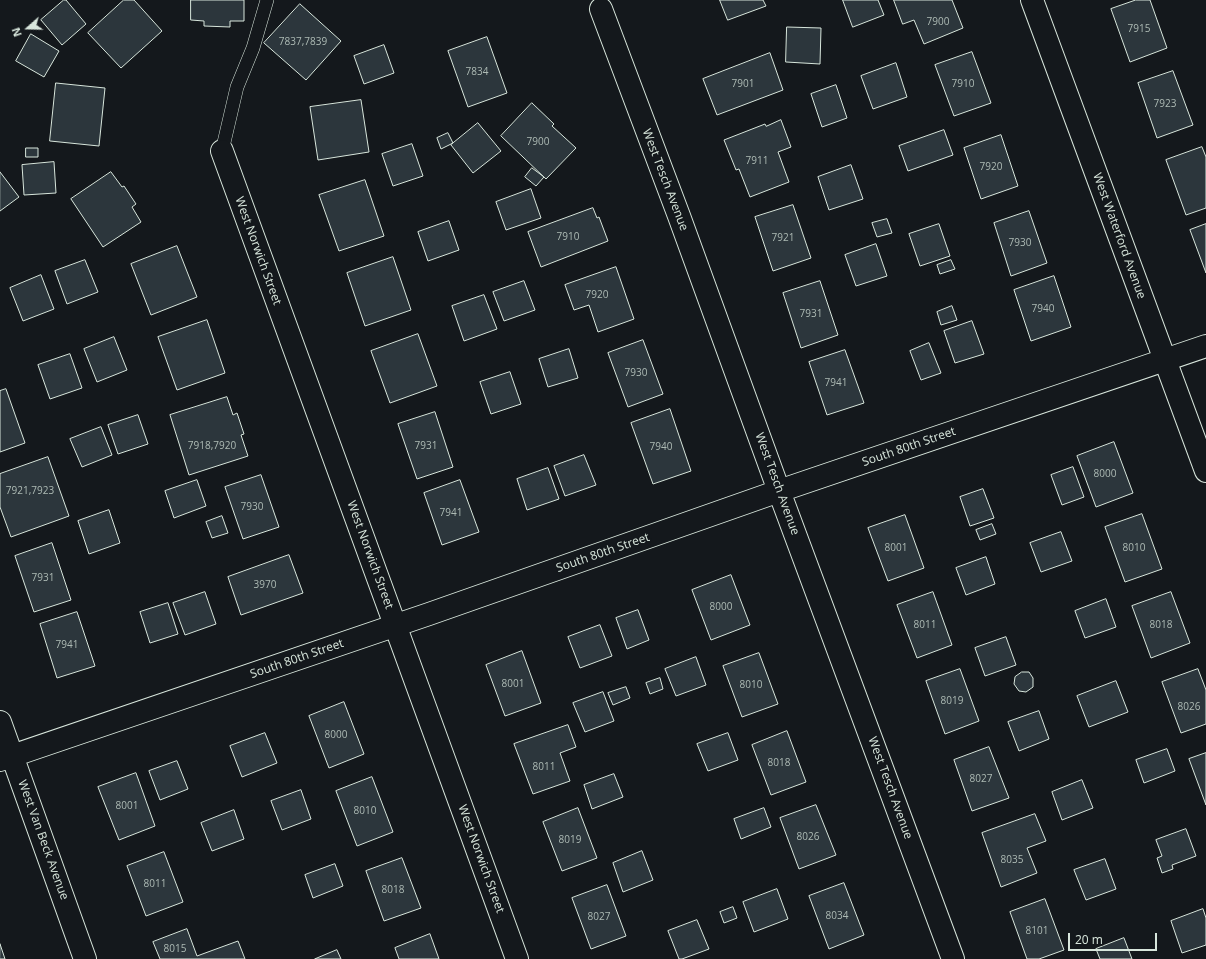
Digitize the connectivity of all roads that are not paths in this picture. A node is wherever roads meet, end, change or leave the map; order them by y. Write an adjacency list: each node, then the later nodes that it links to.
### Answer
1 (267, 0): 4 (lane)
2 (1032, 0): 6 (street, West Waterford Avenue)
3 (601, 9): 8 (street, West Tesch Avenue)
4 (222, 151): 9 (street, West Norwich Street)
5 (1206, 346): 6 (street, South 80th Street)
6 (1165, 360): 7 (street, West Waterford Avenue); 8 (street, South 80th Street)
7 (1206, 471)
8 (779, 491): 9 (street, South 80th Street); 14 (street, West Tesch Avenue)
9 (395, 625): 11 (street, South 80th Street); 13 (street, West Norwich Street)
10 (0, 722): 11 (street, West Van Beck Avenue)
11 (6, 758): 12 (street, West Van Beck Avenue)
12 (85, 959)
13 (517, 959)
14 (953, 959)

